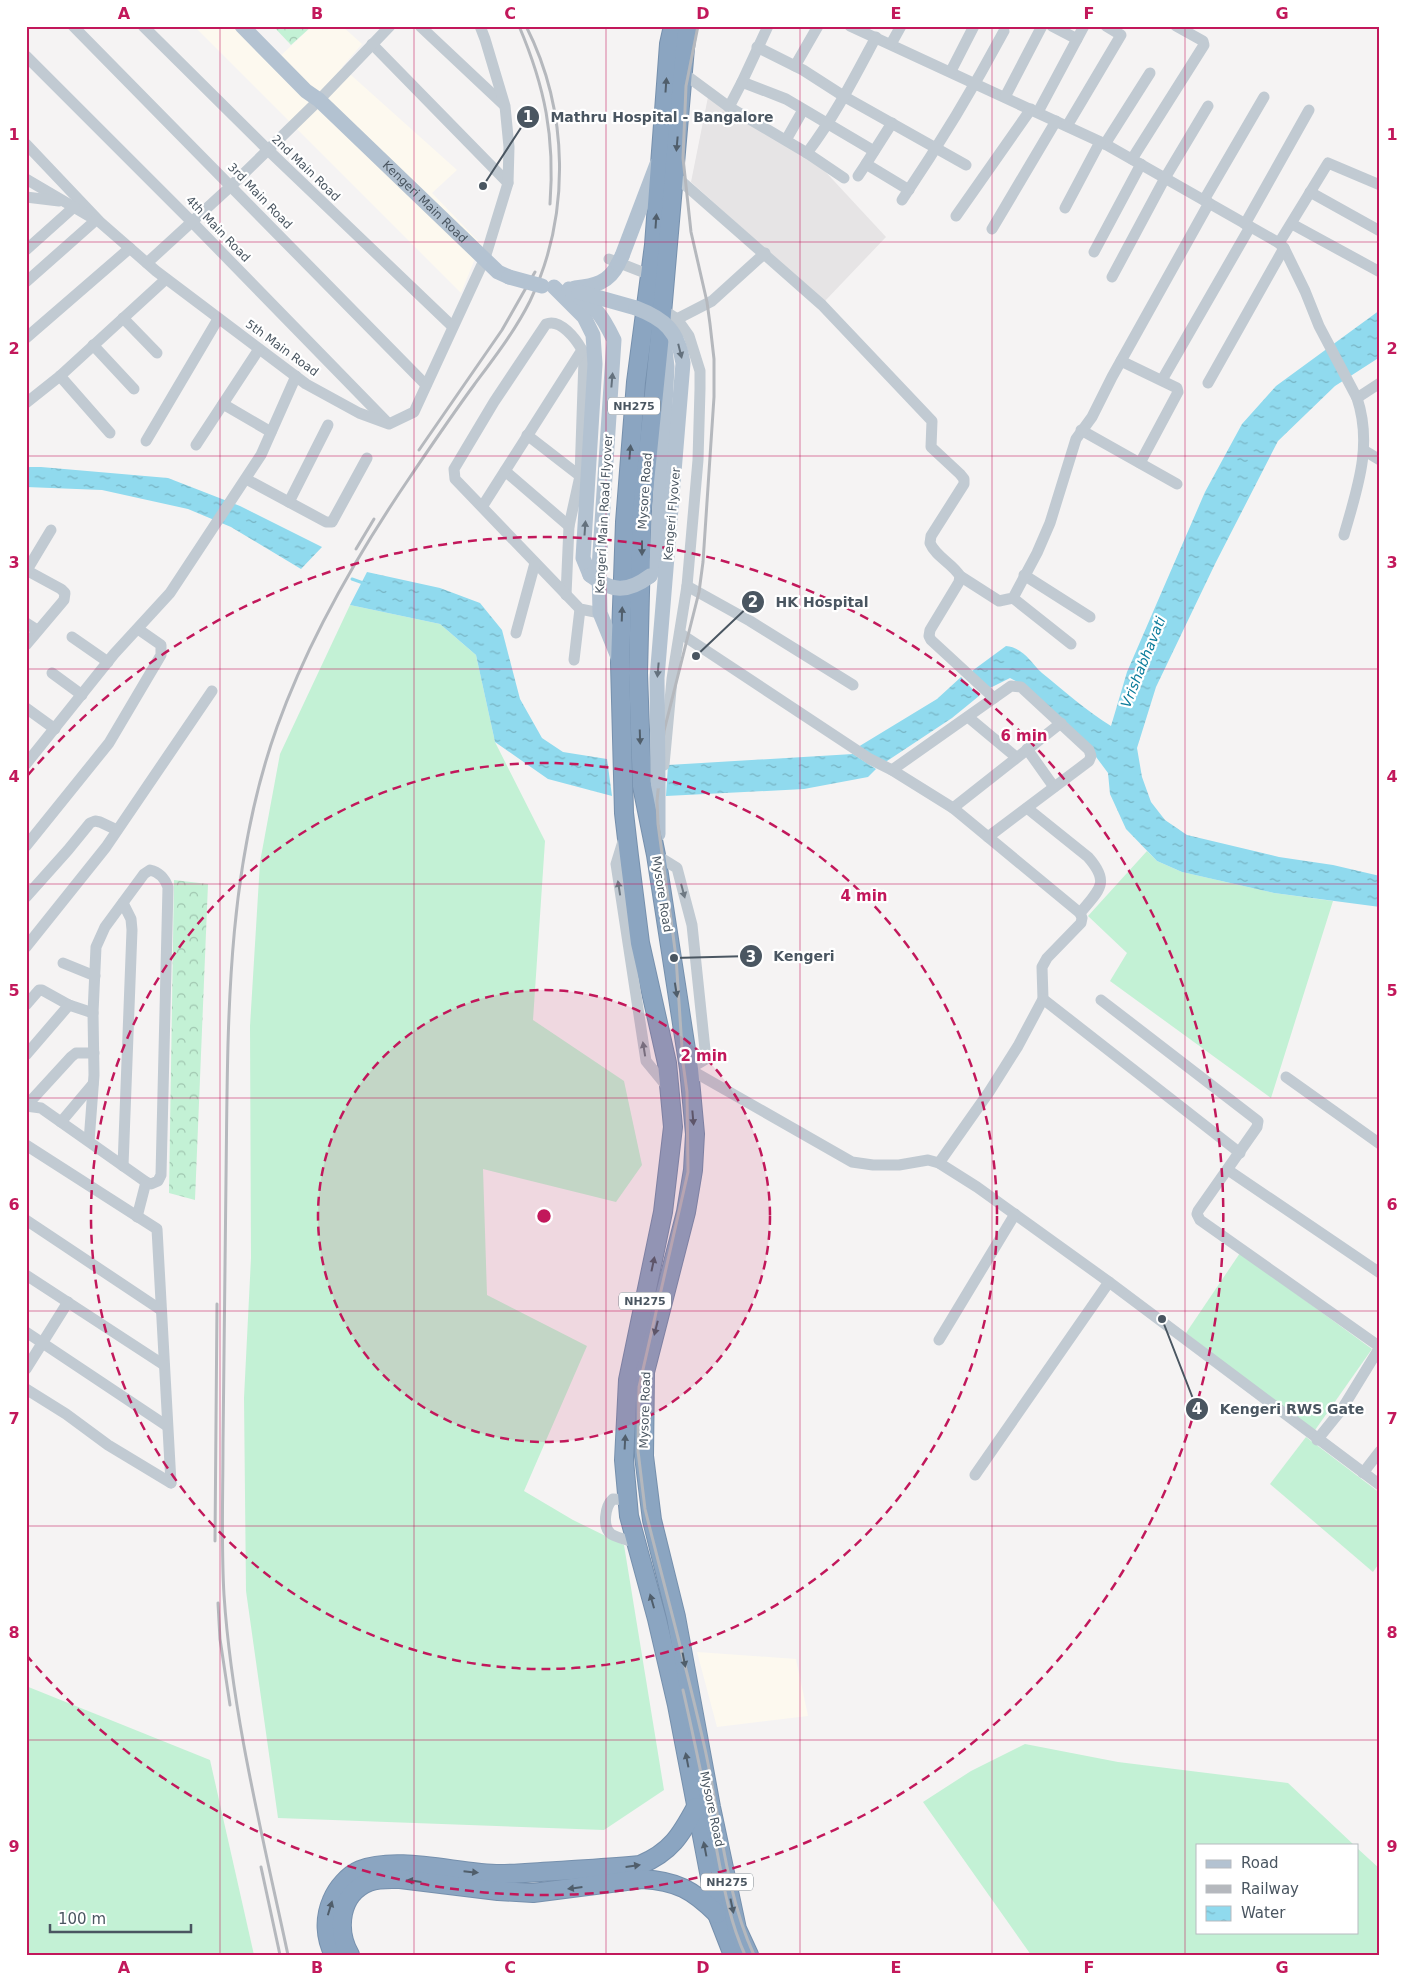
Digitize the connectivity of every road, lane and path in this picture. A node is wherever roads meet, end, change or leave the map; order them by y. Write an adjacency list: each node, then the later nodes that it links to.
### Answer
1 (73, 26): 63 (street, 3rd Main Road)
2 (143, 26): 50 (street, 2nd Main Road)
3 (242, 26): 36 (main road, Kengeri Main Road)
4 (252, 26): 36 (main road, Kengeri Main Road)
5 (390, 26): 23 (street)
6 (420, 26): 37 (street)
7 (480, 26): 37 (street)
8 (688, 26): 29 (highway, Mysore Road / NH275)
9 (768, 26): 25 (street)
10 (818, 26): 27 (street)
11 (850, 26): 21 (street)
12 (901, 26): 24 (street)
13 (974, 26): 28 (street)
14 (1042, 26): 35 (street)
15 (1052, 26): 22 (street)
16 (1084, 26): 22 (street)
17 (1106, 26): 44 (street)
18 (1176, 26): 54 (street)
19 (669, 28): 51 (highway, Mysore Road / NH275, one-way to 19)
20 (1004, 31): 32 (street)
21 (876, 37): 24 (street); 34 (street)
22 (1077, 39): 42 (street)
23 (372, 44): 36 (street); 62 (street)
24 (891, 44): 28 (street)
25 (757, 48): 27 (street); 31 (street)
26 (26, 56): 74 (street, 4th Main Road)
27 (795, 66): 34 (street)
28 (951, 72): 32 (street)
29 (683, 73): 39 (street); 57 (highway, Mysore Road / NH275, one-way to 57)
30 (1150, 74): 47 (street)
31 (742, 82): 39 (street); 40 (street)
32 (976, 83): 35 (street); 49 (street)
33 (1264, 96): 69 (street)
34 (845, 97): 43 (street); 45 (street)
35 (1005, 97): 42 (street)
36 (319, 100): 50 (street); 85 (main road, Kengeri Main Road)
37 (505, 106): 62 (street)
38 (1208, 106): 60 (street)
39 (729, 107): 46 (street)
40 (803, 110): 45 (street); 46 (street)
41 (1309, 110): 76 (street)
42 (1034, 111): 44 (street); 72 (street)
43 (892, 123): 49 (street); 52 (street)
44 (1061, 123): 47 (street); 77 (street)
45 (828, 126): 52 (street); 53 (street)
46 (786, 140): 53 (street)
47 (1103, 143): 54 (street); 71 (street)
48 (26, 144): 73 (street, 5th Main Road)
49 (937, 148): 56 (street); 65 (street)
50 (268, 150): 63 (street); 98 (street, 2nd Main Road)
51 (662, 151): 79 (highway, Mysore Road / NH275, one-way to 51); 94 (main road, bridge)
52 (874, 151): 55 (street)
53 (807, 153): 59 (street)
54 (1136, 162): 60 (street); 83 (street)
55 (866, 164): 58 (street); 65 (street)
56 (966, 165)
57 (674, 175): 79 (highway, Mysore Road / NH275); 84 (street)
58 (858, 176)
59 (844, 178)
60 (1165, 178): 69 (street); 90 (street)
61 (26, 179): 70 (street)
62 (508, 183): 85 (street)
63 (231, 186): 74 (street); 110 (street, 3rd Main Road)
64 (1380, 186): 66 (street)
65 (909, 190): 68 (street)
66 (1310, 192): 75 (street); 78 (street)
67 (28, 198): 70 (street)
68 (902, 200)
69 (1207, 202): 76 (street); 104 (street)
70 (69, 204): 73 (street); 82 (street)
71 (1065, 208)
72 (956, 216)
73 (98, 222): 81 (street, 5th Main Road); 92 (street)
74 (192, 222): 87 (street); 115 (street, 4th Main Road)
75 (1292, 224): 80 (street); 88 (street)
76 (1248, 225): 80 (street); 107 (street)
77 (992, 229)
78 (1380, 231)
79 (661, 246): 89 (highway, Mysore Road / NH275); 96 (highway, Mysore Road / NH275)
80 (1282, 246): 109 (street); 112 (street)
81 (130, 248): 87 (street, 5th Main Road); 99 (street)
82 (26, 250)
83 (1094, 252)
84 (765, 253): 96 (street); 139 (street)
85 (485, 258): 93 (main road, Kengeri Main Road, bridge); 98 (street)
86 (609, 259): 89 (street)
87 (147, 263): 91 (street, 5th Main Road)
88 (1380, 272)
89 (650, 275): 156 (highway, Mysore Road / NH275, one-way to 89)
90 (1112, 277)
91 (166, 279): 95 (street); 97 (street, 5th Main Road)
92 (26, 282)
93 (555, 287): 94 (main road, Kengeri Main Road Flyover); 94 (main road)
94 (593, 302): 96 (main road, Kengeri Flyover, one-way to 94, bridge); 144 (main road, Kengeri Main Road Flyover, one-way to 94); 170 (main road, Kengeri Flyover, one-way to 170, bridge)
95 (123, 318): 100 (street); 103 (street)
96 (667, 318): 140 (street); 170 (highway, Mysore Road / NH275, one-way to 170)
97 (218, 319): 101 (street, 5th Main Road); 121 (street)
98 (452, 326): 110 (street)
99 (26, 338)
100 (93, 345): 105 (street); 111 (street)
101 (259, 349): 106 (street, 5th Main Road); 114 (street)
102 (582, 350): 120 (street); 128 (street); 132 (street)
103 (157, 353)
104 (1120, 361): 107 (street); 117 (street)
105 (60, 376): 113 (street); 119 (street)
106 (296, 376): 115 (street, 5th Main Road); 118 (street)
107 (1162, 380): 126 (street)
108 (1380, 383): 112 (street)
109 (1208, 384)
110 (426, 385): 115 (street)
111 (134, 389)
112 (1356, 396): 123 (street)
113 (26, 403)
114 (223, 404): 118 (street); 122 (street)
115 (389, 424)
116 (328, 425): 131 (street)
117 (1081, 430): 126 (street); 138 (street)
118 (271, 432): 129 (street)
119 (110, 433)
120 (527, 435): 127 (street); 128 (street)
121 (146, 441)
122 (196, 445)
123 (1365, 451): 125 (street); 135 (street)
124 (367, 458): 131 (street)
125 (1380, 460)
126 (1140, 463): 130 (street)
127 (505, 471): 132 (street); 133 (street)
128 (580, 476): 133 (street)
129 (246, 479): 131 (street); 147 (street)
130 (1177, 484)
131 (288, 502)
132 (482, 507): 136 (street)
133 (569, 526): 141 (street)
134 (51, 530): 137 (street)
135 (1344, 535)
136 (535, 563): 141 (street); 149 (street)
137 (27, 570): 148 (street)
138 (1024, 575): 142 (street); 145 (street)
139 (960, 576): 142 (street); 161 (street)
140 (687, 586): 150 (street); 158 (street)
141 (566, 595): 143 (street)
142 (1013, 598): 152 (street)
143 (580, 609): 144 (street); 154 (street)
144 (600, 612): 156 (main road, Kengeri Main Road Flyover)
145 (1090, 617)
146 (26, 623): 148 (street)
147 (138, 628): 155 (street); 176 (street)
148 (38, 630): 153 (street)
149 (516, 633)
150 (681, 634): 169 (street); 170 (street)
151 (72, 637): 155 (street)
152 (1071, 644)
153 (26, 645)
154 (574, 660)
155 (108, 662): 160 (street)
156 (620, 663): 225 (highway, Mysore Road / NH275, one-way to 156)
157 (52, 673): 160 (street)
158 (853, 686)
159 (212, 691): 174 (street)
160 (82, 695): 165 (street)
161 (990, 695): 163 (street); 164 (street)
162 (26, 708): 165 (street)
163 (968, 717): 167 (street); 169 (street)
164 (1061, 723): 166 (street); 171 (street)
165 (55, 729): 168 (street)
166 (1027, 749): 167 (street); 171 (street)
167 (1016, 757): 172 (street)
168 (28, 758)
169 (892, 770): 172 (street)
170 (652, 787): 177 (highway, Mysore Road / NH275)
171 (1054, 787): 173 (street)
172 (953, 808): 175 (street)
173 (1027, 808): 175 (street); 180 (street)
174 (117, 830): 178 (street); 181 (street)
175 (988, 837): 180 (street)
176 (26, 846)
177 (656, 855): 191 (highway, Mysore Road / NH275, one-way to 191); 191 (street, one-way to 191)
178 (26, 897)
179 (123, 903): 183 (street); 201 (street); 203 (street)
180 (1080, 913): 184 (street)
181 (26, 947)
182 (63, 963): 183 (street)
183 (95, 976): 188 (street)
184 (1043, 999): 199 (street); 200 (street)
185 (1101, 1000): 199 (street)
186 (26, 1004): 187 (street)
187 (69, 1005): 188 (street); 190 (street)
188 (93, 1012): 189 (street)
189 (94, 1053): 193 (street); 194 (street)
190 (26, 1054)
191 (689, 1069): 200 (street); 226 (highway, Mysore Road / NH275, one-way to 226)
192 (1286, 1077): 198 (street)
193 (94, 1084): 195 (street); 196 (street)
194 (27, 1106): 195 (street)
195 (61, 1122): 196 (street)
196 (89, 1142): 201 (street)
197 (26, 1144): 205 (street)
198 (1380, 1144)
199 (1240, 1153): 202 (street)
200 (939, 1164): 204 (street)
201 (123, 1166): 203 (street)
202 (1228, 1170): 207 (street); 215 (street)
203 (146, 1182): 205 (street)
204 (1015, 1214): 209 (street); 213 (street)
205 (137, 1217): 211 (street)
206 (26, 1220): 211 (street)
207 (1380, 1273)
208 (26, 1275): 210 (street)
209 (1109, 1282): 220 (street); 223 (street)
210 (68, 1302): 214 (street); 216 (street)
211 (161, 1310): 216 (street)
212 (26, 1332): 214 (street)
213 (939, 1340)
214 (42, 1343): 217 (street); 219 (street)
215 (1380, 1347): 220 (street)
216 (164, 1365): 219 (street)
217 (26, 1370)
218 (26, 1389): 219 (street)
219 (168, 1426)
220 (1317, 1440): 222 (street)
221 (1380, 1451): 222 (street)
222 (1363, 1473): 224 (street)
223 (975, 1475)
224 (1380, 1485)
225 (628, 1508): 226 (highway); 227 (highway, Mysore Road / NH275); 227 (street)
226 (652, 1520): 228 (highway, Mysore Road / NH275, one-way to 228)
227 (635, 1542): 228 (highway, Mysore Road / NH275, one-way to 227)
228 (704, 1807): 229 (highway, Mysore Road / NH275, one-way to 228); 230 (highway, one-way to 228); 233 (highway, Mysore Road / NH275, one-way to 233)
229 (718, 1914): 231 (highway, one-way to 231); 232 (highway, Mysore Road / NH275)
230 (334, 1955)
231 (350, 1955)
232 (733, 1955)
233 (749, 1955)

